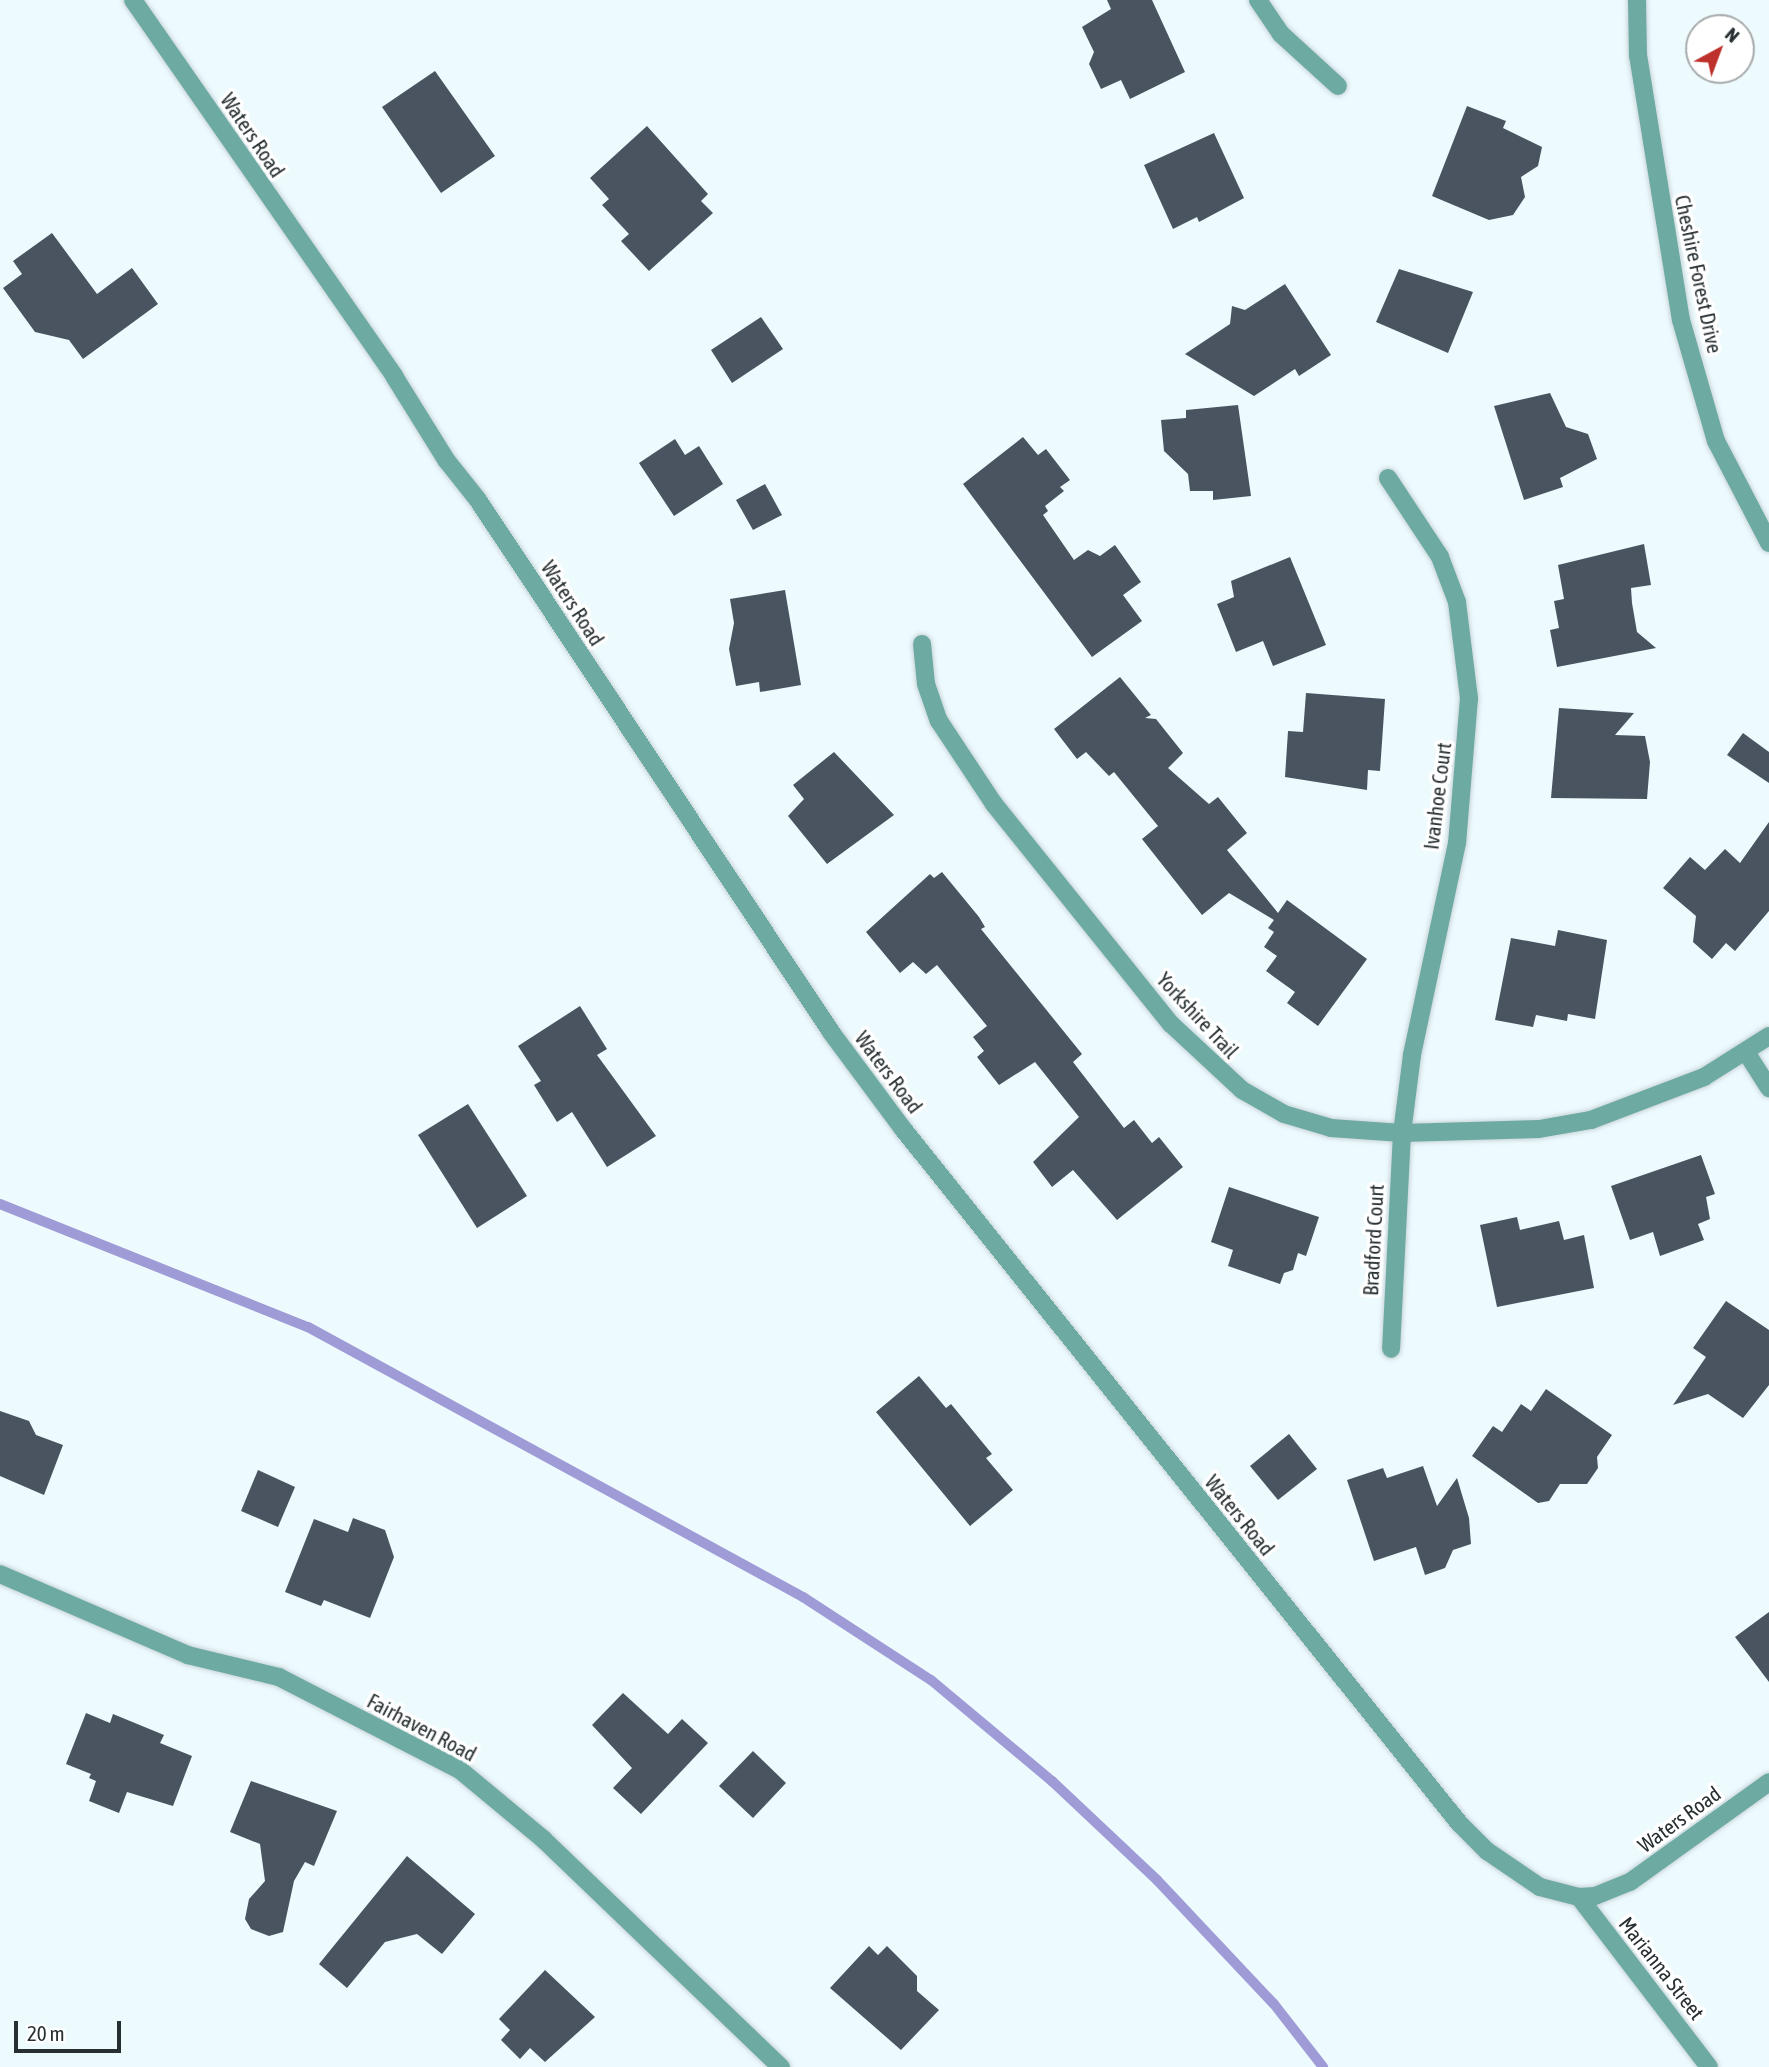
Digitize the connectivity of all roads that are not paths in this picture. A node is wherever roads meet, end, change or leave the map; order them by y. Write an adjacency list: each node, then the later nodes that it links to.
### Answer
1 (133, 0): 15 (street, Waters Road)
2 (1258, 0): 4 (street)
3 (1637, 0): 6 (street, Cheshire Forest Drive)
4 (1338, 86)
5 (1388, 478): 11 (street, Ivanhoe Court)
6 (1769, 543)
7 (922, 645): 11 (street, Yorkshire Trail)
8 (1769, 1036): 9 (street, Yorkshire Trail)
9 (1746, 1052): 10 (street); 11 (street, Yorkshire Trail)
10 (1769, 1088)
11 (1402, 1133): 12 (street, Bradford Court)
12 (1391, 1349)
13 (0, 1574): 16 (street, Fairhaven Road)
14 (1769, 1782): 15 (street, Waters Road)
15 (1578, 1897): 17 (street, Marianna Street)
16 (780, 2067)
17 (1709, 2067)

